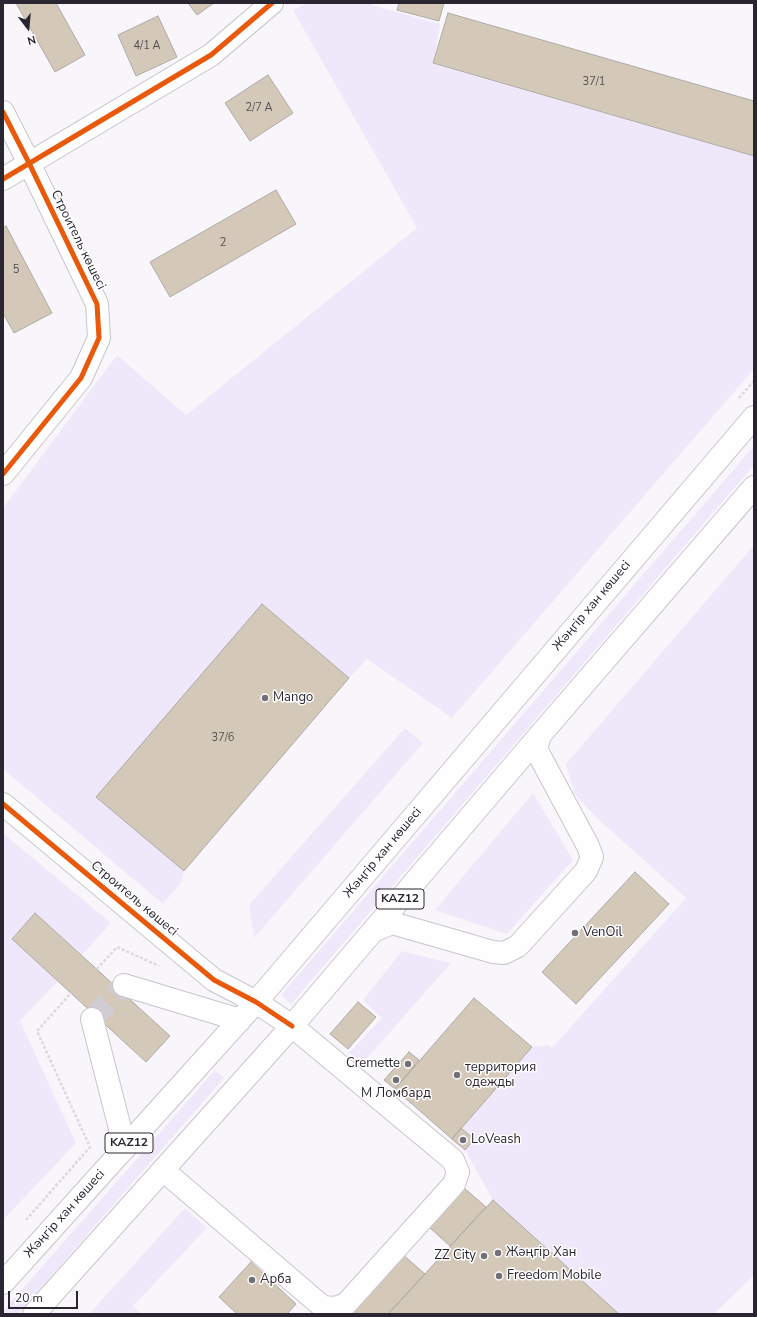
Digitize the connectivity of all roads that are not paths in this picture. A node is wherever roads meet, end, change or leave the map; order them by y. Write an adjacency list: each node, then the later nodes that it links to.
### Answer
1 (272, 3): 3 (main road)
2 (3, 112): 3 (main road, Строитель көшесі)
3 (29, 163): 4 (main road); 6 (main road, Строитель көшесі)
4 (3, 179)
5 (754, 416): 12 (main road, Жәңгір хан көшесі / KAZ12)
6 (3, 474)
7 (754, 487): 8 (main road, KAZ12)
8 (540, 735): 10 (main road, KAZ12); 10 (main road)
9 (3, 804): 12 (main road, Строитель көшесі)
10 (373, 931): 15 (main road, KAZ12)
11 (124, 985): 14 (main road)
12 (256, 1002): 14 (main road, Жәңгір хан көшесі / KAZ12); 15 (main road, Строитель көшесі)
13 (92, 1019): 16 (main road)
14 (240, 1020): 16 (main road, Жәңгір хан көшесі / KAZ12)
15 (292, 1026): 17 (main road, KAZ12); 17 (main road, Строитель көшесі)
16 (125, 1148): 18 (main road, Жәңгір хан көшесі / KAZ12)
17 (163, 1170): 19 (main road, KAZ12)
18 (3, 1283)
19 (41, 1312)

